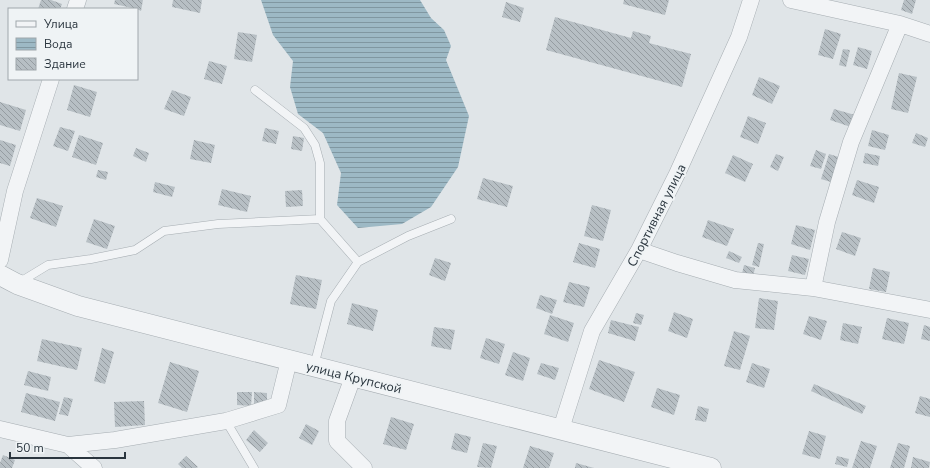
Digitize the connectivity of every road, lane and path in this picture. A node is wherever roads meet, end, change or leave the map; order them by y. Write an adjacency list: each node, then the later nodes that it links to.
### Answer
1 (751, 0): 9 (street, Спортивная улица)
2 (791, 0): 3 (street)
3 (900, 24): 4 (street); 13 (street)
4 (930, 34)
5 (51, 80): 10 (street)
6 (255, 90): 7 (lane)
7 (320, 219): 11 (lane); 12 (lane)
8 (451, 219): 11 (lane)
9 (639, 250): 13 (street); 20 (street, Спортивная улица)
10 (0, 260)
11 (358, 262): 16 (lane)
12 (8, 280): 15 (street, улица Крупской)
13 (813, 288): 14 (street)
14 (930, 310)
15 (289, 360): 16 (street, улица Крупской); 18 (street)
16 (314, 367): 17 (street, улица Крупской)
17 (354, 377): 20 (street, улица Крупской); 24 (street)
18 (226, 421): 21 (street); 23 (lane)
19 (0, 429): 21 (street)
20 (561, 429): 25 (street, улица Крупской)
21 (68, 445): 22 (street)
22 (94, 468)
23 (254, 468)
24 (364, 468)
25 (711, 468)

